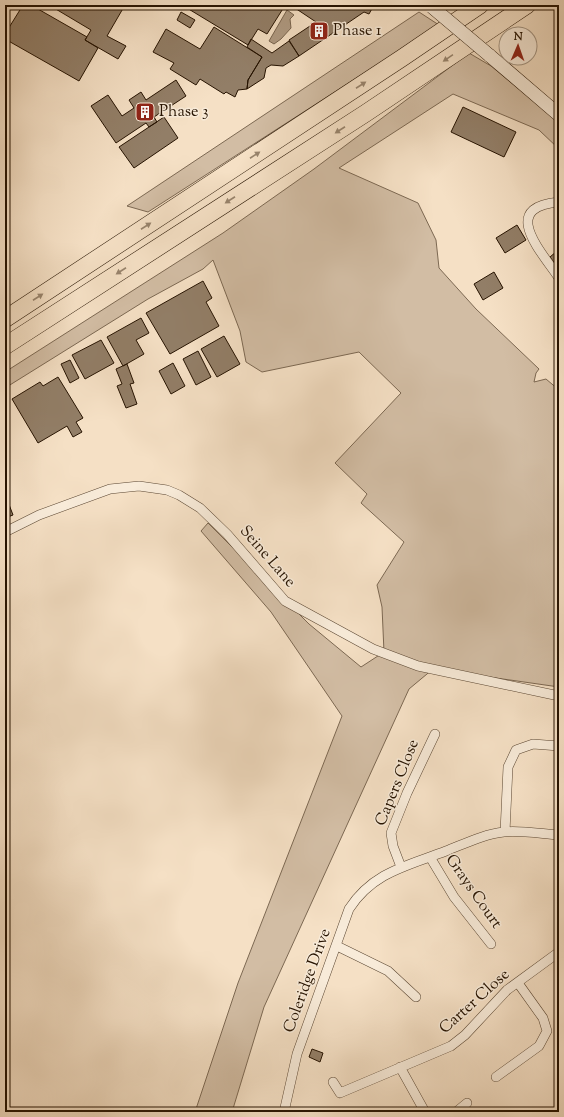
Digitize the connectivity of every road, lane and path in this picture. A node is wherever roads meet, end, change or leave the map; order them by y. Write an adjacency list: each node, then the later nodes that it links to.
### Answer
1 (480, 5): 7 (highway, one-way to 1)
2 (527, 5): 8 (highway, one-way to 8)
3 (430, 6): 4 (main road, bridge)
4 (559, 115)
5 (559, 202): 6 (street)
6 (559, 278)
7 (5, 319)
8 (5, 346)
9 (5, 532): 10 (street, Seine Lane)
10 (559, 696)
11 (435, 734): 16 (street, Capers Close)
12 (559, 746): 13 (street)
13 (505, 832): 14 (street, Coleridge Drive); 15 (street, Coleridge Drive)
14 (559, 835)
15 (430, 857): 16 (street, Coleridge Drive); 17 (street, Grays Court)
16 (401, 867): 18 (street, Coleridge Drive)
17 (485, 942)
18 (337, 946): 21 (street); 26 (street, Coleridge Drive)
19 (559, 952): 20 (street, Carter Close)
20 (518, 983): 22 (street, Carter Close); 23 (street)
21 (416, 997)
22 (400, 1067): 24 (street, Carter Close); 27 (street)
23 (496, 1077)
24 (333, 1082)
25 (467, 1103): 28 (street)
26 (284, 1112)
27 (425, 1112)
28 (456, 1112)

